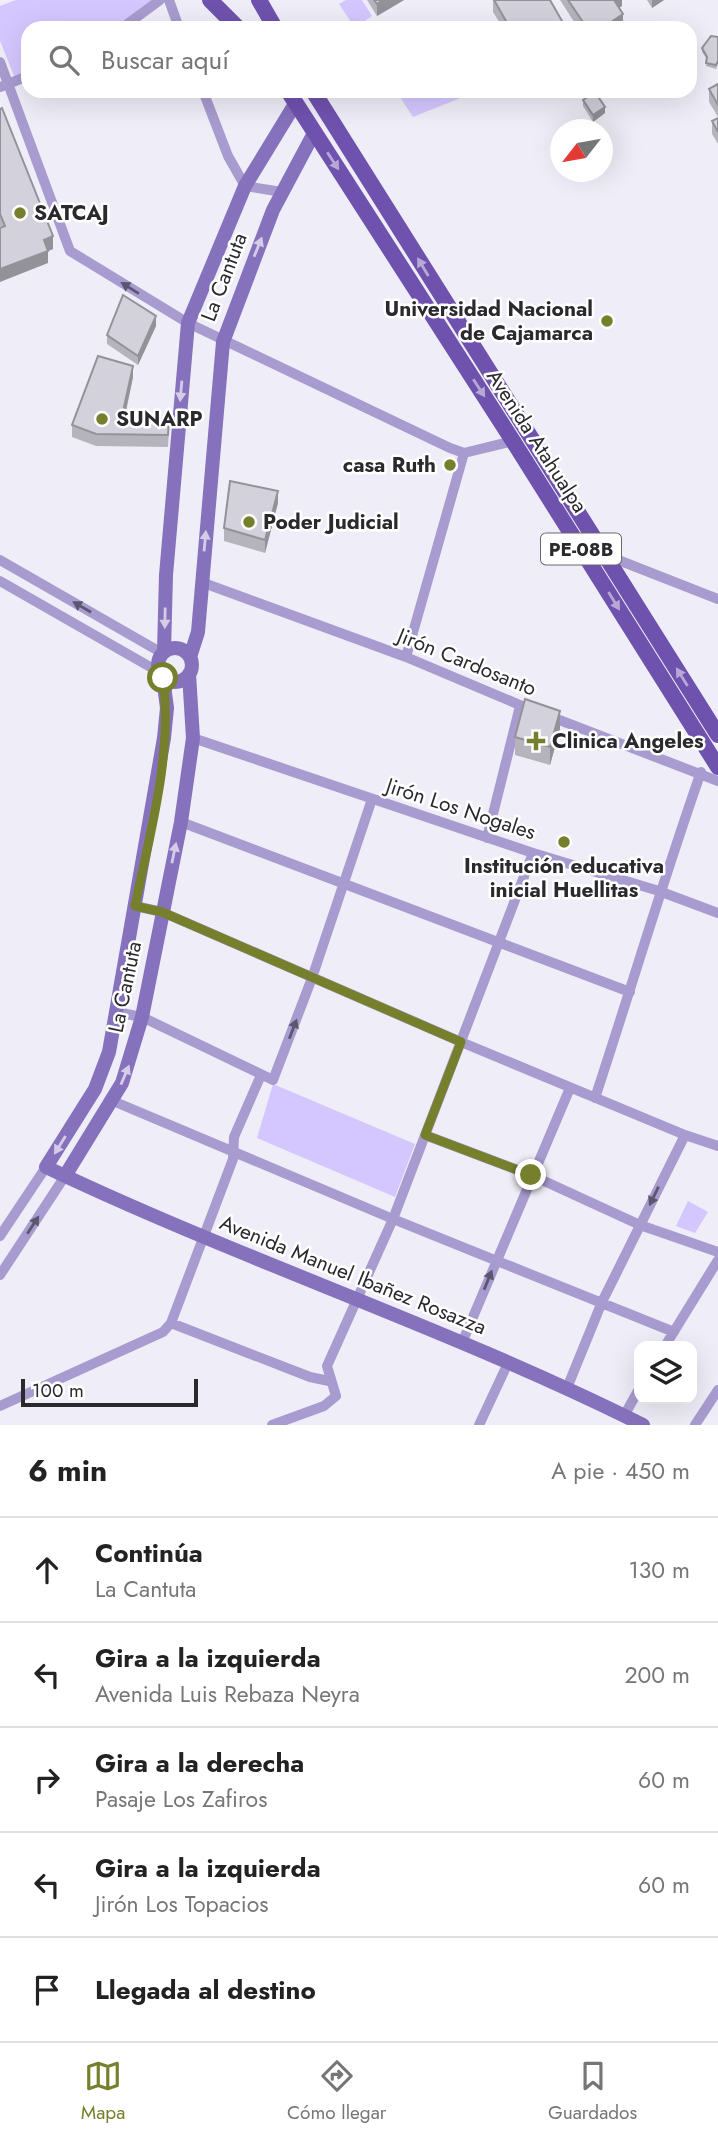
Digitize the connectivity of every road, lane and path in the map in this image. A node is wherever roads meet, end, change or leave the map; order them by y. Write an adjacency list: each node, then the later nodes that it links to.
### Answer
1 (160, 0): 5 (street)
2 (169, 0): 6 (street)
3 (210, 0): 7 (main road)
4 (258, 0): 8 (main road)
5 (132, 21)
6 (176, 21)
7 (230, 21)
8 (271, 21)
9 (0, 62): 11 (street)
10 (21, 79): 11 (street)
11 (4, 85): 18 (street, one-way to 11)
12 (206, 98): 16 (street)
13 (292, 98): 15 (main road, Avenida Atahualpa / PE-08B); 16 (street, La Cantuta)
14 (317, 98): 22 (main road, Avenida Atahualpa / PE-08B, one-way to 14)
15 (314, 133): 17 (street, La Cantuta); 20 (main road, Avenida Atahualpa / PE-08B, one-way to 20)
16 (245, 186): 17 (street); 18 (street, La Cantuta)
17 (282, 192): 19 (street, La Cantuta, one-way to 17)
18 (188, 323): 19 (street); 27 (street, La Cantuta, one-way to 27)
19 (223, 341): 21 (street); 25 (street, La Cantuta, one-way to 19)
20 (513, 441): 21 (street); 35 (main road, Avenida Atahualpa / PE-08B, one-way to 35)
21 (464, 453): 29 (street)
22 (607, 556): 26 (street); 33 (main road, Avenida Atahualpa / PE-08B, one-way to 22)
23 (0, 560): 27 (street, one-way to 23)
24 (0, 581): 31 (street)
25 (201, 582): 28 (street, La Cantuta); 29 (street, Jirón Cardosanto)
26 (718, 599)
27 (163, 652): 28 (street); 31 (street, La Cantuta)
28 (190, 657): 30 (street, La Cantuta)
29 (406, 657): 32 (street, Jirón Cardosanto)
30 (189, 674): 31 (street); 34 (street, La Cantuta)
31 (161, 675): 44 (street, La Cantuta)
32 (520, 706): 36 (street, Jirón Cardosanto); 40 (street)
33 (718, 735)
34 (192, 738): 38 (street, Jirón Los Nogales); 39 (street, La Cantuta)
35 (718, 767)
36 (701, 772): 37 (street, Jirón Cardosanto); 43 (street)
37 (718, 781)
38 (372, 799): 40 (street, Jirón Los Nogales); 42 (street)
39 (181, 822): 42 (street); 45 (street, La Cantuta, one-way to 39)
40 (487, 838): 41 (street, Jirón Los Nogales)
41 (533, 853): 43 (street, Jirón Los Nogales); 47 (street)
42 (343, 884): 47 (street); 48 (street)
43 (659, 891): 46 (street, Jirón Los Nogales); 49 (street)
44 (135, 906): 45 (street); 50 (street, La Cantuta)
45 (162, 912): 48 (street); 51 (street, La Cantuta)
46 (718, 914)
47 (498, 943): 49 (street); 52 (street)
48 (312, 978): 52 (street); 53 (street, one-way to 48)
49 (630, 992): 55 (street)
50 (116, 1012): 51 (street); 61 (street, La Cantuta, one-way to 61)
51 (142, 1017): 53 (street); 56 (street, La Cantuta, one-way to 51)
52 (461, 1042): 54 (street); 57 (street)
53 (261, 1075): 60 (street)
54 (570, 1088): 55 (street); 62 (street)
55 (595, 1098): 58 (street)
56 (113, 1101): 60 (street); 63 (street, La Cantuta)
57 (425, 1135): 62 (street); 64 (street)
58 (685, 1135): 59 (street); 65 (street, one-way to 65)
59 (718, 1146)
60 (233, 1152): 64 (street); 66 (street)
61 (46, 1167): 63 (street, Avenida Manuel Ibañez Rosazza); 67 (street, La Cantuta)
62 (531, 1175): 65 (street); 69 (street)
63 (65, 1176): 66 (street, Avenida Manuel Ibañez Rosazza); 71 (street, La Cantuta, one-way to 63)
64 (393, 1219): 69 (street); 72 (street)
65 (640, 1224): 68 (street); 73 (street)
66 (202, 1236): 72 (street, Avenida Manuel Ibañez Rosazza); 74 (street)
67 (0, 1237)
68 (718, 1252)
69 (496, 1258): 73 (street); 77 (street, one-way to 69)
70 (718, 1260): 75 (street)
71 (0, 1275)
72 (359, 1301): 77 (street, Avenida Manuel Ibañez Rosazza); 79 (street)
73 (602, 1302): 75 (street); 80 (street)
74 (171, 1323): 79 (street); 83 (street)
75 (674, 1332): 76 (street)
76 (668, 1341)
77 (462, 1343): 78 (street, Avenida Manuel Ibañez Rosazza)
78 (508, 1363): 80 (street, Avenida Manuel Ibañez Rosazza); 86 (street)
79 (329, 1381): 85 (street)
80 (567, 1388): 84 (street, Avenida Manuel Ibañez Rosazza)
81 (718, 1390): 88 (street)
82 (634, 1399): 84 (street)
83 (0, 1406)
84 (624, 1416): 87 (street, Avenida Manuel Ibañez Rosazza)
85 (272, 1425)
86 (479, 1425)
87 (643, 1425)
88 (695, 1425)

